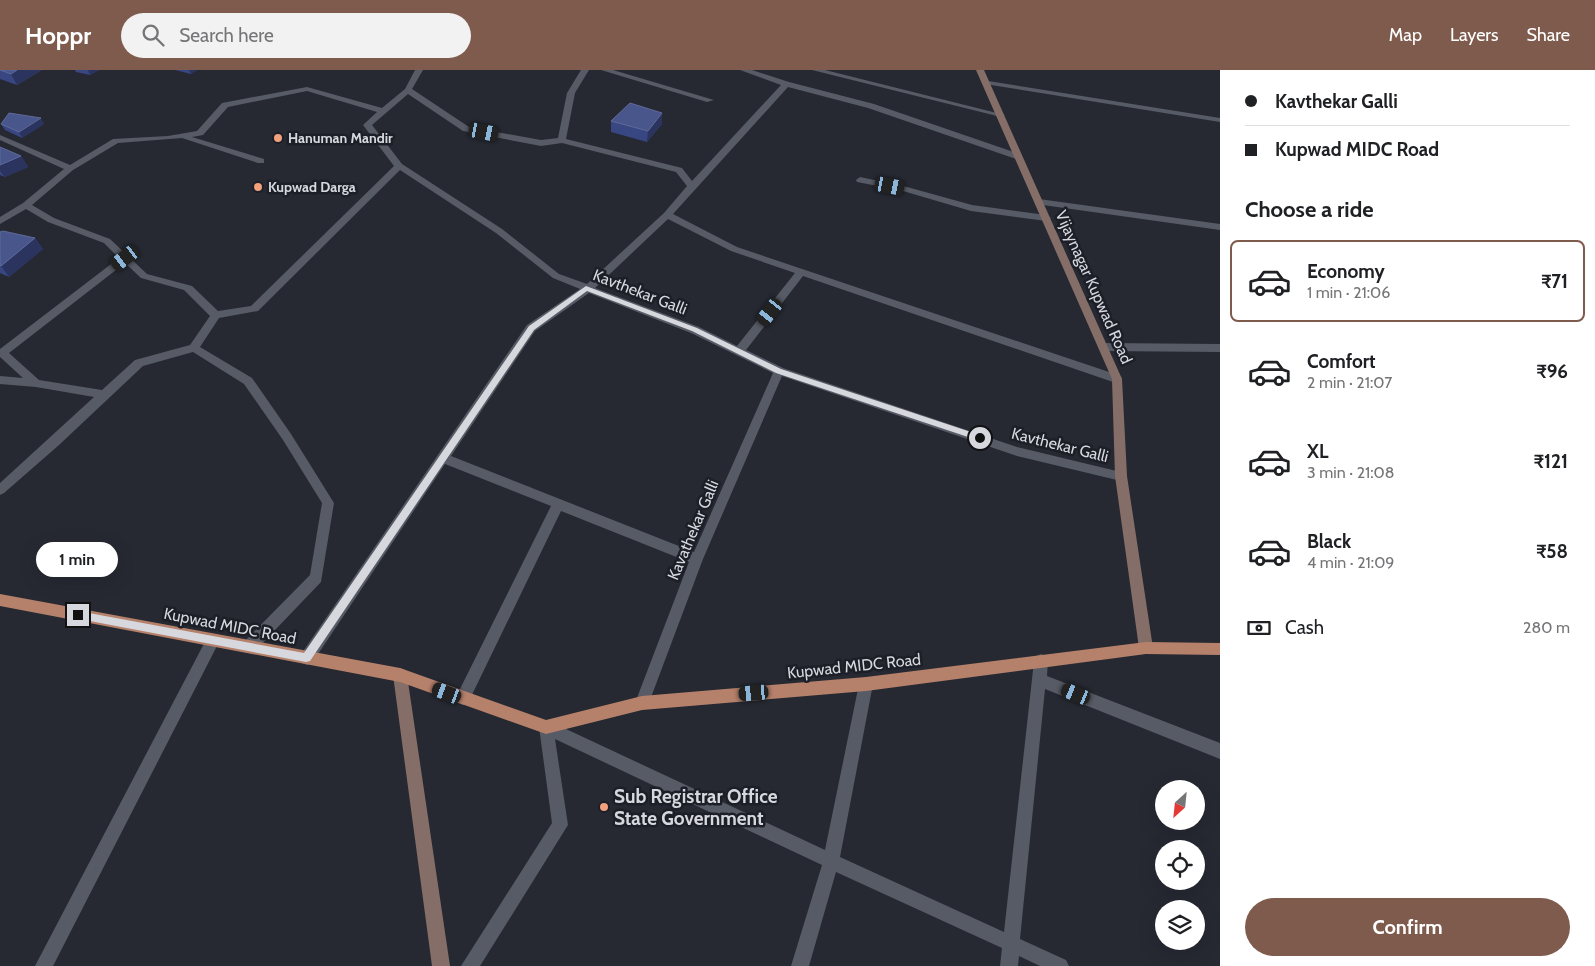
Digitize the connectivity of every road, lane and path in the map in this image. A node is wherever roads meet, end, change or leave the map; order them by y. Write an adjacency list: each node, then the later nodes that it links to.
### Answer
1 (419, 70): 10 (street)
2 (585, 70): 17 (street)
3 (605, 70): 7 (street)
4 (744, 70): 9 (street)
5 (816, 70): 13 (street)
6 (980, 70): 8 (street, Vijaynagar Kupwad Road)
7 (626, 73): 11 (street)
8 (985, 82): 13 (street, Vijaynagar Kupwad Road); 14 (street)
9 (786, 84): 18 (street); 23 (street)
10 (408, 90): 12 (street); 17 (street)
11 (710, 100)
12 (383, 111): 15 (street); 20 (street, Kavthekar Galli)
13 (1001, 115): 18 (street, Vijaynagar Kupwad Road)
14 (1220, 120)
15 (181, 136): 19 (street); 21 (street)
16 (0, 137): 21 (street)
17 (562, 140): 23 (street)
18 (1019, 158): 24 (street, Vijaynagar Kupwad Road)
19 (261, 161)
20 (399, 166): 32 (street, Kavthekar Galli); 33 (street)
21 (70, 168): 25 (street)
22 (860, 180): 27 (street)
23 (692, 186): 26 (street)
24 (1039, 202): 27 (street, Vijaynagar Kupwad Road); 29 (street)
25 (26, 205): 28 (street); 30 (street)
26 (667, 215): 31 (street); 32 (street)
27 (1046, 218): 34 (street, Vijaynagar Kupwad Road)
28 (0, 221)
29 (1220, 227)
30 (125, 258): 33 (street); 41 (street)
31 (802, 272): 37 (street); 39 (street)
32 (589, 288): 37 (street, Kavthekar Galli); 43 (street)
33 (216, 315): 35 (street)
34 (1103, 347): 36 (street); 39 (street, Vijaynagar Kupwad Road)
35 (194, 348): 42 (street); 50 (street)
36 (1220, 348)
37 (739, 352): 38 (street, Kavthekar Galli)
38 (779, 371): 44 (street, Kavthekar Galli); 47 (street, Kavathekar Galli)
39 (1117, 379): 44 (street, Vijaynagar Kupwad Road)
40 (0, 380): 41 (street)
41 (36, 383): 42 (street)
42 (104, 395): 45 (street)
43 (444, 458): 46 (street); 53 (street)
44 (1122, 476): 51 (street, Vijaynagar Kupwad Road)
45 (0, 490)
46 (558, 504): 47 (street); 58 (street)
47 (697, 559): 59 (street, Kavathekar Galli)
48 (0, 600): 49 (main road, Kupwad MIDC Road)
49 (213, 640): 50 (main road, Kupwad MIDC Road); 64 (street)
50 (249, 647): 53 (main road, Kupwad MIDC Road)
51 (1146, 648): 52 (main road, Kupwad MIDC Road); 54 (main road, Kupwad MIDC Road)
52 (1220, 649)
53 (306, 658): 55 (main road, Kupwad MIDC Road)
54 (1041, 661): 56 (street); 57 (main road, Kupwad MIDC Road)
55 (400, 675): 58 (main road, Kupwad MIDC Road); 65 (street)
56 (1040, 680): 61 (street); 63 (street)
57 (866, 684): 59 (main road, Kupwad MIDC Road); 62 (street)
58 (462, 698): 60 (main road, Kupwad MIDC Road)
59 (642, 702): 60 (main road, Kupwad MIDC Road)
60 (546, 727): 62 (street); 66 (street)
61 (1220, 751)
62 (831, 861): 63 (street); 67 (street)
63 (1012, 944): 68 (street); 69 (street)
64 (44, 966)
65 (441, 966)
66 (470, 966)
67 (800, 966)
68 (1009, 966)
69 (1060, 966)

